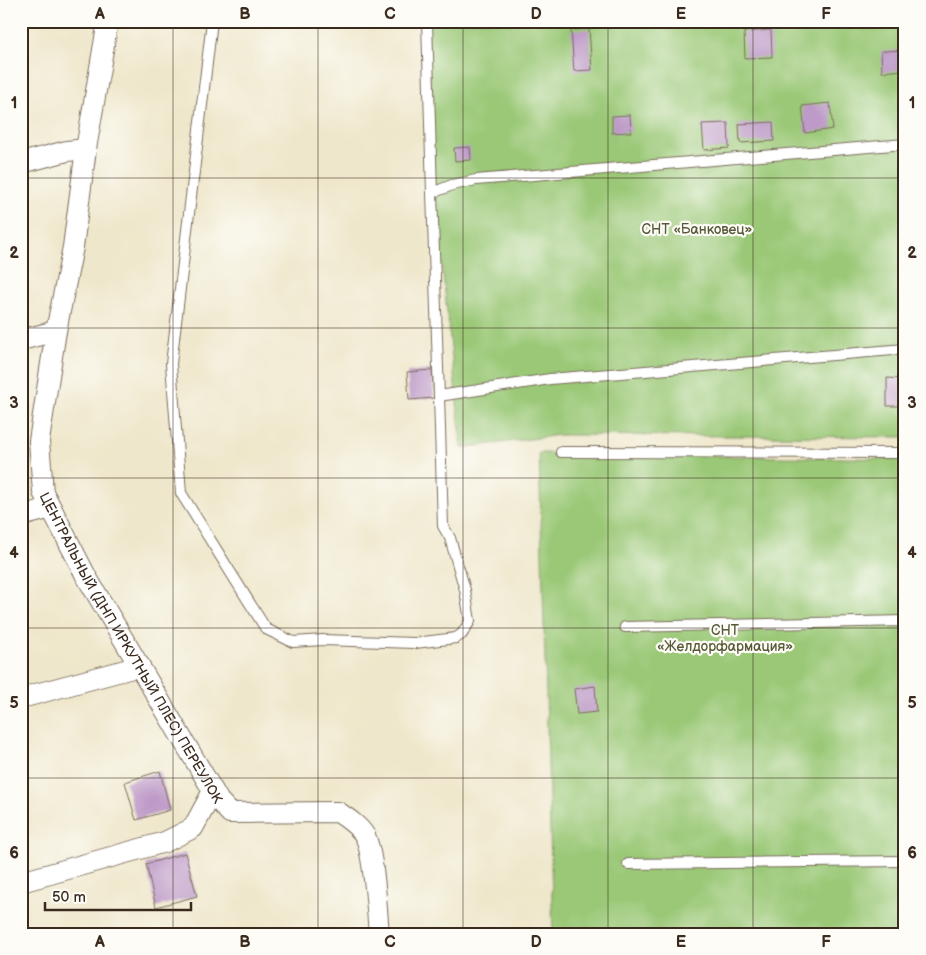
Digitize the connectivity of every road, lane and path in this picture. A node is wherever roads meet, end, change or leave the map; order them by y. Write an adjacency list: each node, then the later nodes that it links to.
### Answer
1 (108, 21): 5 (street, ЦЕНТРАЛЬНЫЙ (ДНП ИРКУТНЫЙ ПЛЕС) ПЕРЕУЛОК)
2 (212, 21): 11 (lane)
3 (427, 21): 7 (lane)
4 (905, 144): 7 (lane)
5 (86, 149): 6 (street); 8 (street, ЦЕНТРАЛЬНЫЙ (ДНП ИРКУТНЫЙ ПЛЕС) ПЕРЕУЛОК)
6 (21, 163)
7 (432, 194): 11 (lane)
8 (56, 331): 9 (street); 14 (street, ЦЕНТРАЛЬНЫЙ (ДНП ИРКУТНЫЙ ПЛЕС) ПЕРЕУЛОК)
9 (21, 340)
10 (905, 349): 11 (lane)
11 (438, 396)
12 (562, 452): 13 (lane)
13 (905, 453)
14 (51, 508): 15 (street); 18 (street, ЦЕНТРАЛЬНЫЙ (ДНП ИРКУТНЫЙ ПЛЕС) ПЕРЕУЛОК)
15 (21, 516)
16 (905, 621): 17 (lane)
17 (625, 627)
18 (140, 666): 19 (street); 20 (street, ЦЕНТРАЛЬНЫЙ (ДНП ИРКУТНЫЙ ПЛЕС) ПЕРЕУЛОК)
19 (21, 698)
20 (213, 791): 23 (street); 24 (street, ЦЕНТРАЛЬНЫЙ (ДНП ИРКУТНЫЙ ПЛЕС) ПЕРЕУЛОК)
21 (905, 861): 22 (lane)
22 (628, 864)
23 (21, 882)
24 (379, 934)

